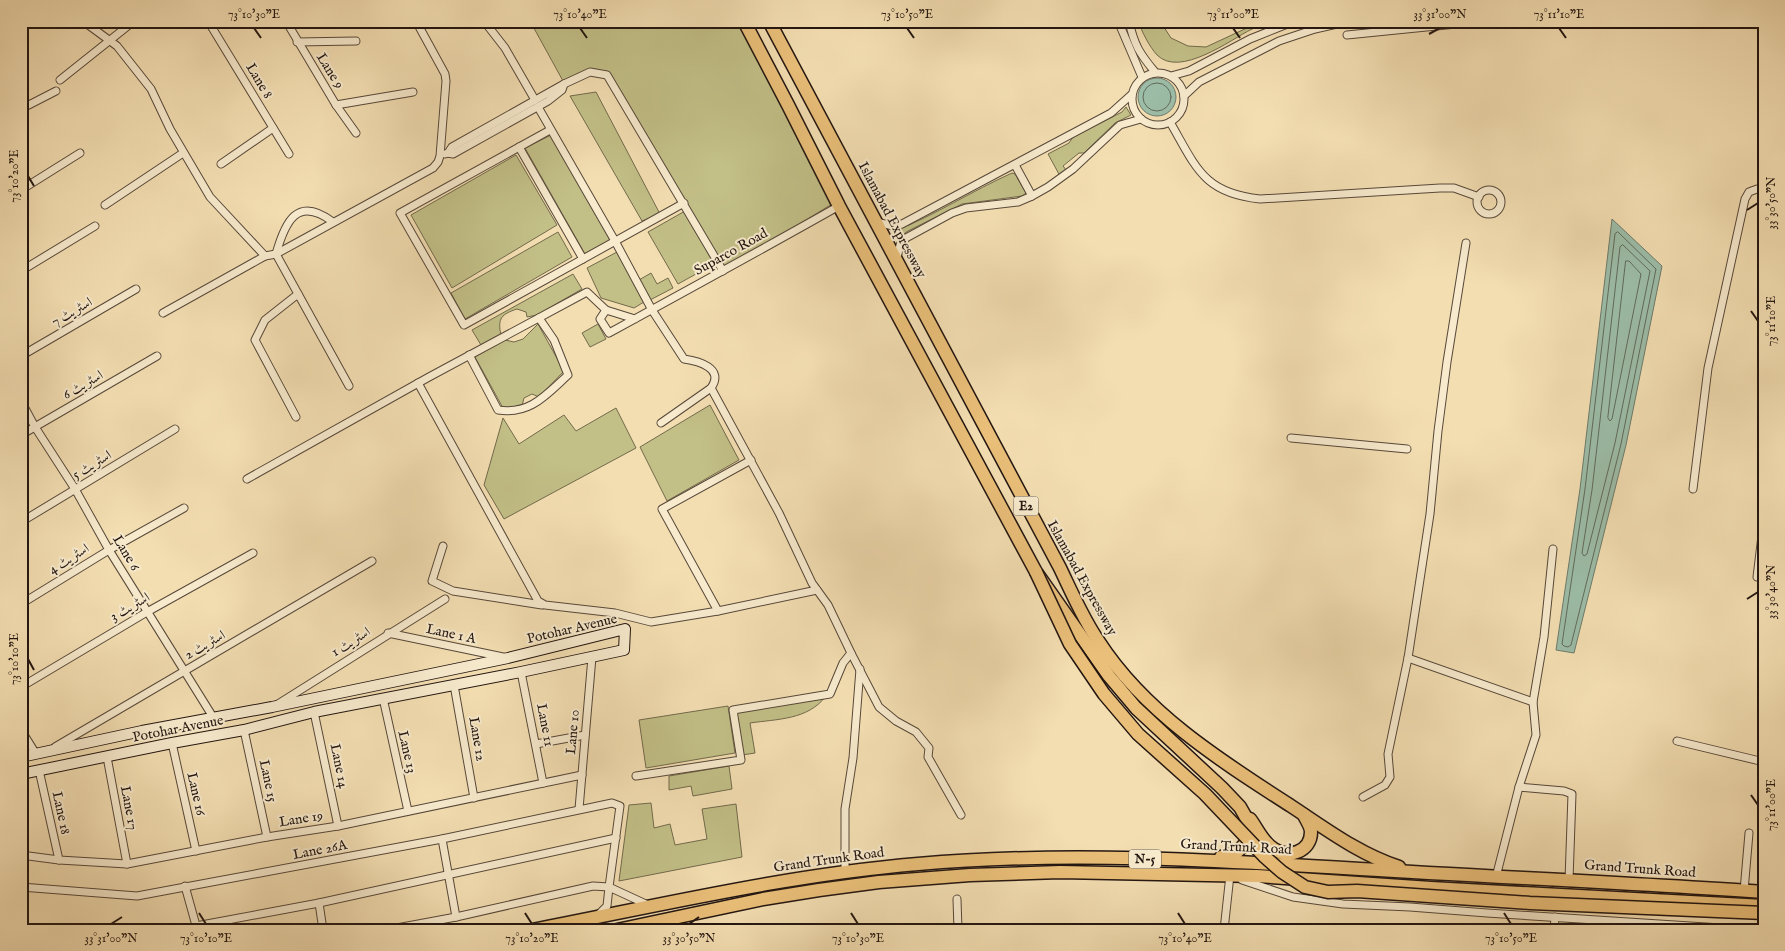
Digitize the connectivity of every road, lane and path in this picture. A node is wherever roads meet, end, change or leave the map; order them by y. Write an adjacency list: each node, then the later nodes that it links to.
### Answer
1 (83, 21): 15 (street)
2 (134, 21): 15 (street)
3 (208, 21): 31 (street, Lane 8)
4 (286, 21): 17 (street, Lane 9)
5 (416, 21): 38 (street)
6 (484, 21): 26 (street)
7 (744, 21): 47 (highway, E2)
8 (769, 21): 49 (highway, Islamabad Expressway / E2)
9 (1118, 21): 20 (street)
10 (1129, 21): 18 (street)
11 (1295, 21): 19 (street)
12 (1350, 21): 25 (street)
13 (1468, 21): 14 (street)
14 (1347, 35)
15 (110, 40): 21 (street); 36 (street)
16 (356, 41): 17 (street)
17 (297, 42): 27 (street, Lane 9)
18 (1155, 72): 19 (street); 20 (street)
19 (1172, 76): 25 (street)
20 (1142, 77): 24 (street)
21 (60, 80)
22 (56, 91): 28 (street)
23 (412, 92): 27 (street)
24 (1132, 95): 29 (street); 40 (street)
25 (1184, 96): 30 (street)
26 (537, 103): 32 (street); 38 (street); 45 (street)
27 (336, 105): 33 (street, Lane 9)
28 (21, 109)
29 (1141, 119): 30 (street); 43 (street)
30 (1170, 122): 44 (street)
31 (273, 128): 37 (street, Lane 8); 39 (street)
32 (550, 130): 34 (street); 51 (street)
33 (356, 133)
34 (519, 147): 55 (street); 55 (street)
35 (80, 152): 41 (street)
36 (183, 152): 46 (street); 54 (street)
37 (289, 154)
38 (440, 156): 48 (street)
39 (221, 164)
40 (1015, 165): 43 (street); 49 (street)
41 (21, 190)
42 (1764, 190): 83 (street)
43 (1032, 196): 56 (street)
44 (1479, 197)
45 (684, 203): 51 (street); 58 (street)
46 (105, 205)
47 (839, 206): 58 (street, Suparco Road); 92 (highway, E2)
48 (333, 222): 53 (street); 53 (street)
49 (876, 222): 56 (highway, Islamabad Expressway / E2)
50 (95, 226): 57 (street)
51 (615, 242): 55 (street); 62 (street)
52 (1466, 244): 106 (street)
53 (276, 254): 54 (street); 60 (street)
54 (265, 256): 63 (street)
55 (583, 259)
56 (896, 261): 140 (highway, Islamabad Expressway / E2)
57 (21, 271)
58 (723, 271): 62 (street, Suparco Road)
59 (136, 289): 67 (street, اسٹریٹ 7)
60 (298, 294): 70 (street); 73 (street)
61 (606, 310): 64 (street); 65 (street); 65 (street, Suparco Road)
62 (652, 310): 65 (street, Suparco Road); 71 (street)
63 (163, 313)
64 (539, 318): 66 (street); 66 (street)
65 (635, 319)
66 (470, 355): 69 (street)
67 (21, 356)
68 (157, 356): 75 (street, اسٹریٹ 6)
69 (418, 383): 81 (street); 97 (street)
70 (349, 386)
71 (712, 388): 74 (street); 80 (street)
72 (21, 401): 75 (street, Lane 6)
73 (296, 417)
74 (661, 423)
75 (35, 428): 77 (street, اسٹریٹ 6); 82 (street, Lane 6)
76 (175, 429): 82 (street, اسٹریٹ 5)
77 (21, 435)
78 (1291, 438): 79 (street)
79 (1408, 449)
80 (751, 460): 94 (street); 98 (street)
81 (247, 479)
82 (75, 489): 86 (street, اسٹریٹ 5); 89 (street, Lane 6)
83 (1693, 489)
84 (184, 508): 89 (street, اسٹریٹ 4)
85 (1764, 519): 93 (street)
86 (21, 522)
87 (443, 546): 97 (street)
88 (1553, 549): 113 (street)
89 (109, 550): 96 (street, اسٹریٹ 4); 99 (street, Lane 6)
90 (253, 553): 99 (street, اسٹریٹ 3)
91 (372, 561): 108 (street, اسٹریٹ 2)
92 (1036, 572): 136 (highway); 166 (highway, bridge)
93 (1764, 578)
94 (817, 590): 98 (street); 103 (street)
95 (445, 599): 102 (street, اسٹریٹ 1)
96 (21, 604)
97 (545, 605): 98 (street)
98 (718, 611)
99 (147, 612): 108 (street, Lane 6); 111 (street, اسٹریٹ 3)
100 (1764, 614): 101 (street)
101 (1762, 631)
102 (388, 633): 104 (street, Lane 1 A); 114 (street, اسٹریٹ 1)
103 (852, 653): 107 (street); 131 (street)
104 (508, 658): 105 (street, Potohar Avenue); 114 (street, Potohar Avenue)
105 (592, 658): 109 (street, Potohar Avenue); 119 (street, Lane 10)
106 (1408, 658): 113 (street); 134 (street)
107 (860, 669): 139 (street); 151 (street)
108 (184, 672): 116 (street, Lane 6); 123 (street, اسٹریٹ 2)
109 (521, 672): 110 (street, Potohar Avenue); 122 (street, Lane 11)
110 (454, 685): 112 (street, Potohar Avenue); 135 (street, Lane 12)
111 (21, 686)
112 (382, 698): 115 (street, Potohar Avenue); 138 (street, Lane 13)
113 (1533, 702): 133 (street)
114 (272, 707): 116 (street, Potohar Avenue)
115 (314, 712): 118 (street, Potohar Avenue); 141 (street, Lane 14)
116 (213, 717): 123 (street, Potohar Avenue)
117 (21, 730): 124 (street)
118 (244, 730): 121 (street, Potohar Avenue); 143 (street, Lane 15)
119 (585, 735): 122 (street); 130 (street, Lane 10)
120 (1677, 741): 127 (street)
121 (172, 743): 126 (street, Potohar Avenue); 146 (street, Lane 16)
122 (536, 744): 132 (street, Lane 11)
123 (50, 750): 124 (street, Potohar Avenue)
124 (36, 754): 125 (street, Potohar Avenue)
125 (22, 756)
126 (107, 757): 128 (street, Potohar Avenue); 150 (street, Lane 17)
127 (1764, 762)
128 (39, 770): 129 (street, Potohar Avenue); 148 (street, Lane 18)
129 (21, 774)
130 (582, 776): 132 (street, Lane 19); 137 (street, Lane 10)
131 (636, 776)
132 (543, 782): 135 (street, Lane 19)
133 (1519, 787): 155 (street); 156 (street)
134 (1363, 797)
135 (474, 798): 138 (street, Lane 19)
136 (1240, 807): 140 (highway); 149 (highway)
137 (579, 809): 144 (street, Lane 26A); 145 (street, Lane 26A)
138 (408, 811): 141 (street, Lane 19)
139 (961, 814)
140 (1304, 814): 152 (highway, Islamabad Expressway / E2)
141 (338, 826): 143 (street, Lane 19)
142 (1749, 833): 160 (street)
143 (267, 837): 146 (street, Lane 19)
144 (616, 838): 153 (street); 158 (street)
145 (442, 839): 153 (street); 157 (street, Lane 26A)
146 (196, 851): 150 (street, Lane 19)
147 (21, 856): 148 (street, Lane 19)
148 (59, 860): 150 (street, Lane 19)
149 (1204, 860): 151 (highway, Grand Trunk Road / N-5); 152 (highway, Grand Trunk Road / N-5)
150 (127, 864)
151 (845, 871): 165 (highway, Grand Trunk Road / N-5)
152 (1414, 871): 155 (highway, Grand Trunk Road / N-5)
153 (449, 875): 163 (street); 167 (street)
154 (1230, 875): 164 (highway, Grand Trunk Road / N-5); 168 (street); 170 (highway, Grand Trunk Road / N-5); 177 (street)
155 (1496, 877): 156 (highway, Grand Trunk Road / N-5)
156 (1569, 880): 160 (highway, Grand Trunk Road / N-5)
157 (185, 886): 159 (street, Lane 26A); 171 (street)
158 (609, 887): 165 (street); 167 (street); 169 (street)
159 (21, 888)
160 (1744, 890): 161 (highway, Grand Trunk Road / N-5)
161 (1764, 892)
162 (957, 899): 176 (street)
163 (319, 903): 171 (street); 172 (street)
164 (1764, 906)
165 (650, 907): 169 (highway, Grand Trunk Road / N-5)
166 (1764, 913)
167 (456, 917): 173 (street)
168 (1555, 917): 178 (street); 179 (street)
169 (594, 918): 174 (highway, Grand Trunk Road / N-5)
170 (649, 926): 175 (highway, Grand Trunk Road / N-5)
171 (197, 928)
172 (323, 930)
173 (386, 930)
174 (532, 930)
175 (617, 930)
176 (958, 930)
177 (1224, 930)
178 (1554, 930)
179 (1752, 930)

